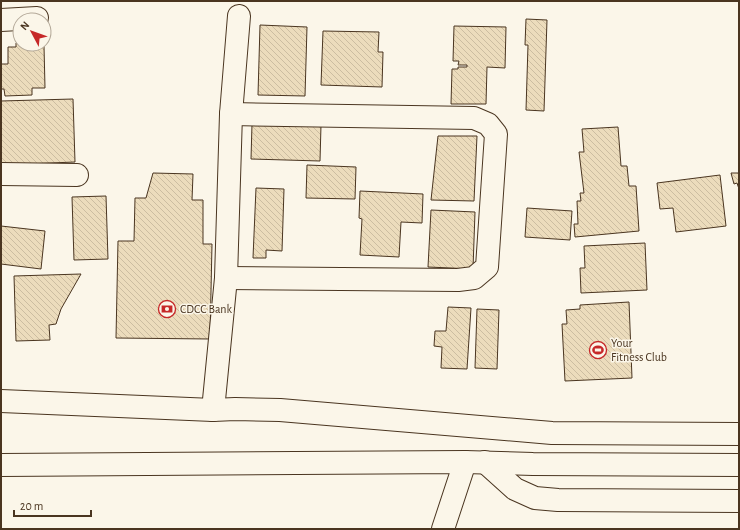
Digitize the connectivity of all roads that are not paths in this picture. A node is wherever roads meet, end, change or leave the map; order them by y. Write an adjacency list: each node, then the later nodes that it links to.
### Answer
1 (239, 16): 4 (main road)
2 (12, 19): 3 (main road)
3 (1, 20)
4 (231, 114): 7 (main road); 7 (main road)
5 (1, 174): 6 (main road)
6 (77, 175)
7 (226, 278): 9 (main road)
8 (1, 401): 9 (main road)
9 (213, 410): 10 (main road)
10 (739, 434)
11 (475, 462): 12 (main road); 13 (main road); 14 (main road); 15 (main road)
12 (1, 465)
13 (739, 465)
14 (739, 501)
15 (442, 529)

